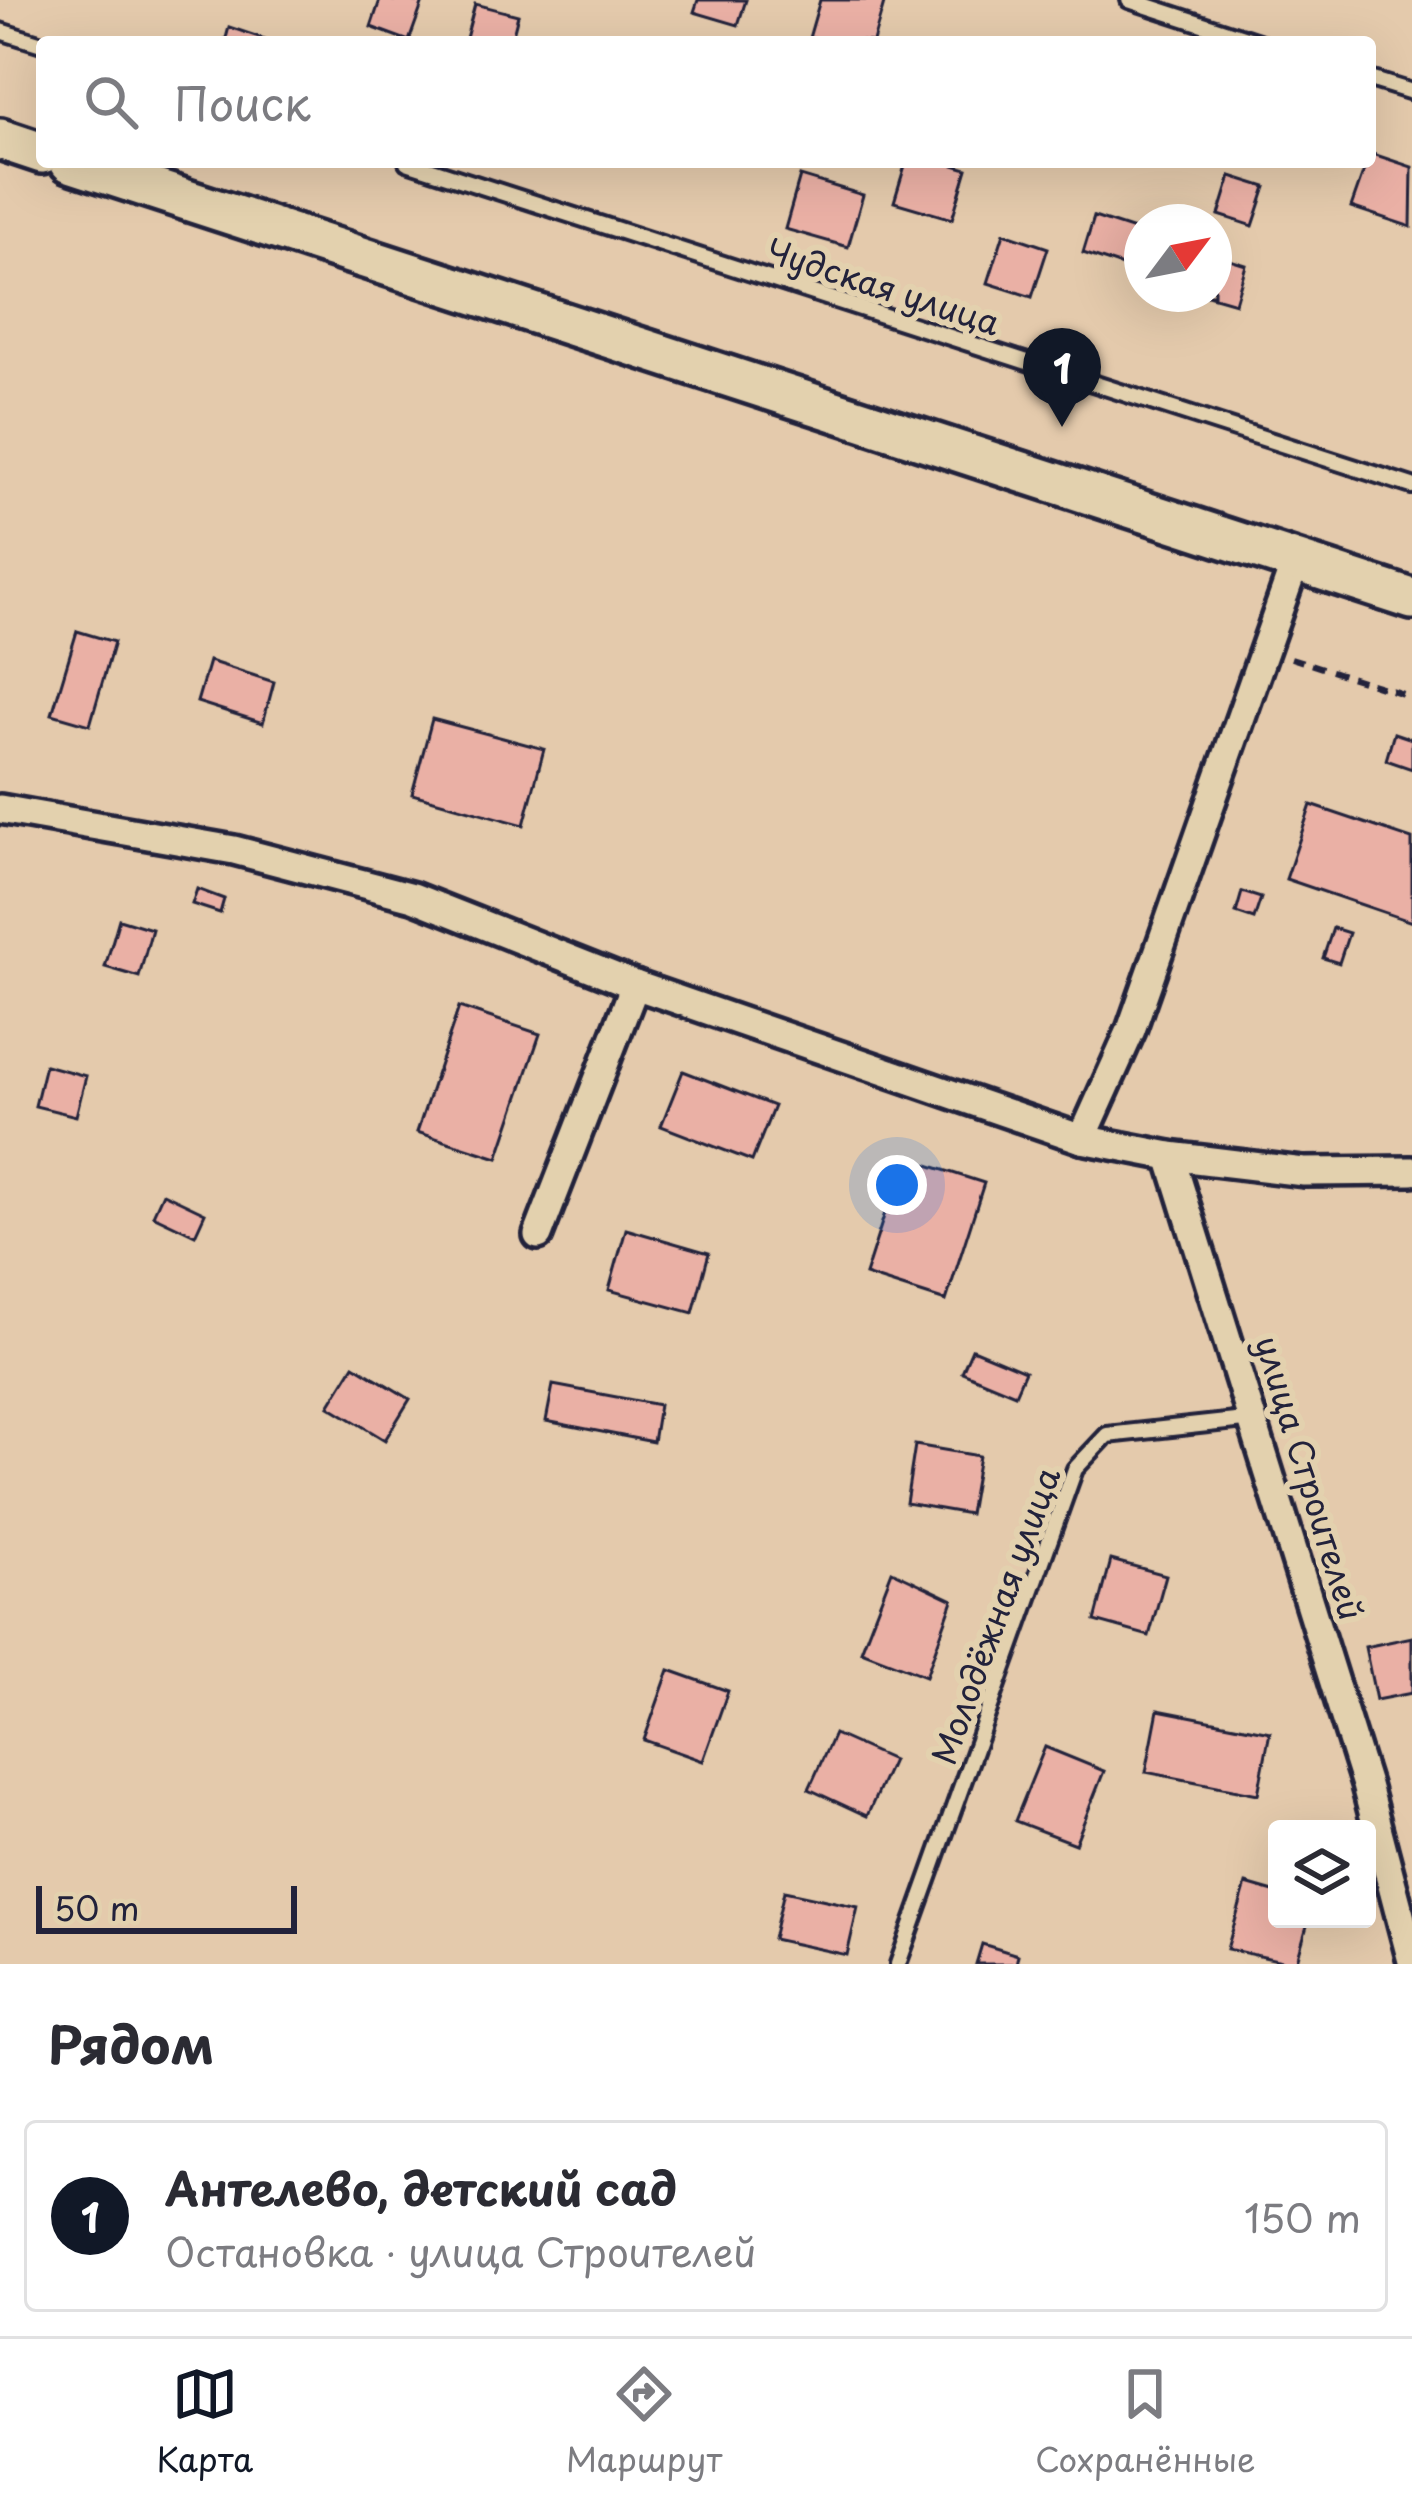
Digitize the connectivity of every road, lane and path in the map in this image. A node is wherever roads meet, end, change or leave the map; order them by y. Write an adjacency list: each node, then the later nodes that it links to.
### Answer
1 (1129, 0): 3 (lane)
2 (0, 31): 4 (lane)
3 (1240, 36)
4 (36, 42)
5 (1376, 81): 6 (lane)
6 (1412, 92)
7 (0, 139): 8 (main road)
8 (36, 151)
9 (88, 168): 12 (main road)
10 (425, 168): 11 (lane, Чудская улица)
11 (1412, 486)
12 (1295, 563): 13 (main road); 14 (street)
13 (1412, 599)
14 (1264, 650): 15 (path); 18 (street)
15 (1412, 697)
16 (0, 809): 17 (street)
17 (635, 985): 18 (street); 21 (street)
18 (1082, 1139): 19 (street)
19 (1170, 1156): 20 (street); 22 (street, улица Строителей)
20 (1412, 1171)
21 (538, 1235)
22 (1254, 1419): 23 (street, улица Строителей); 24 (lane, Молодёжная улица)
23 (1412, 1961)
24 (898, 1964)

